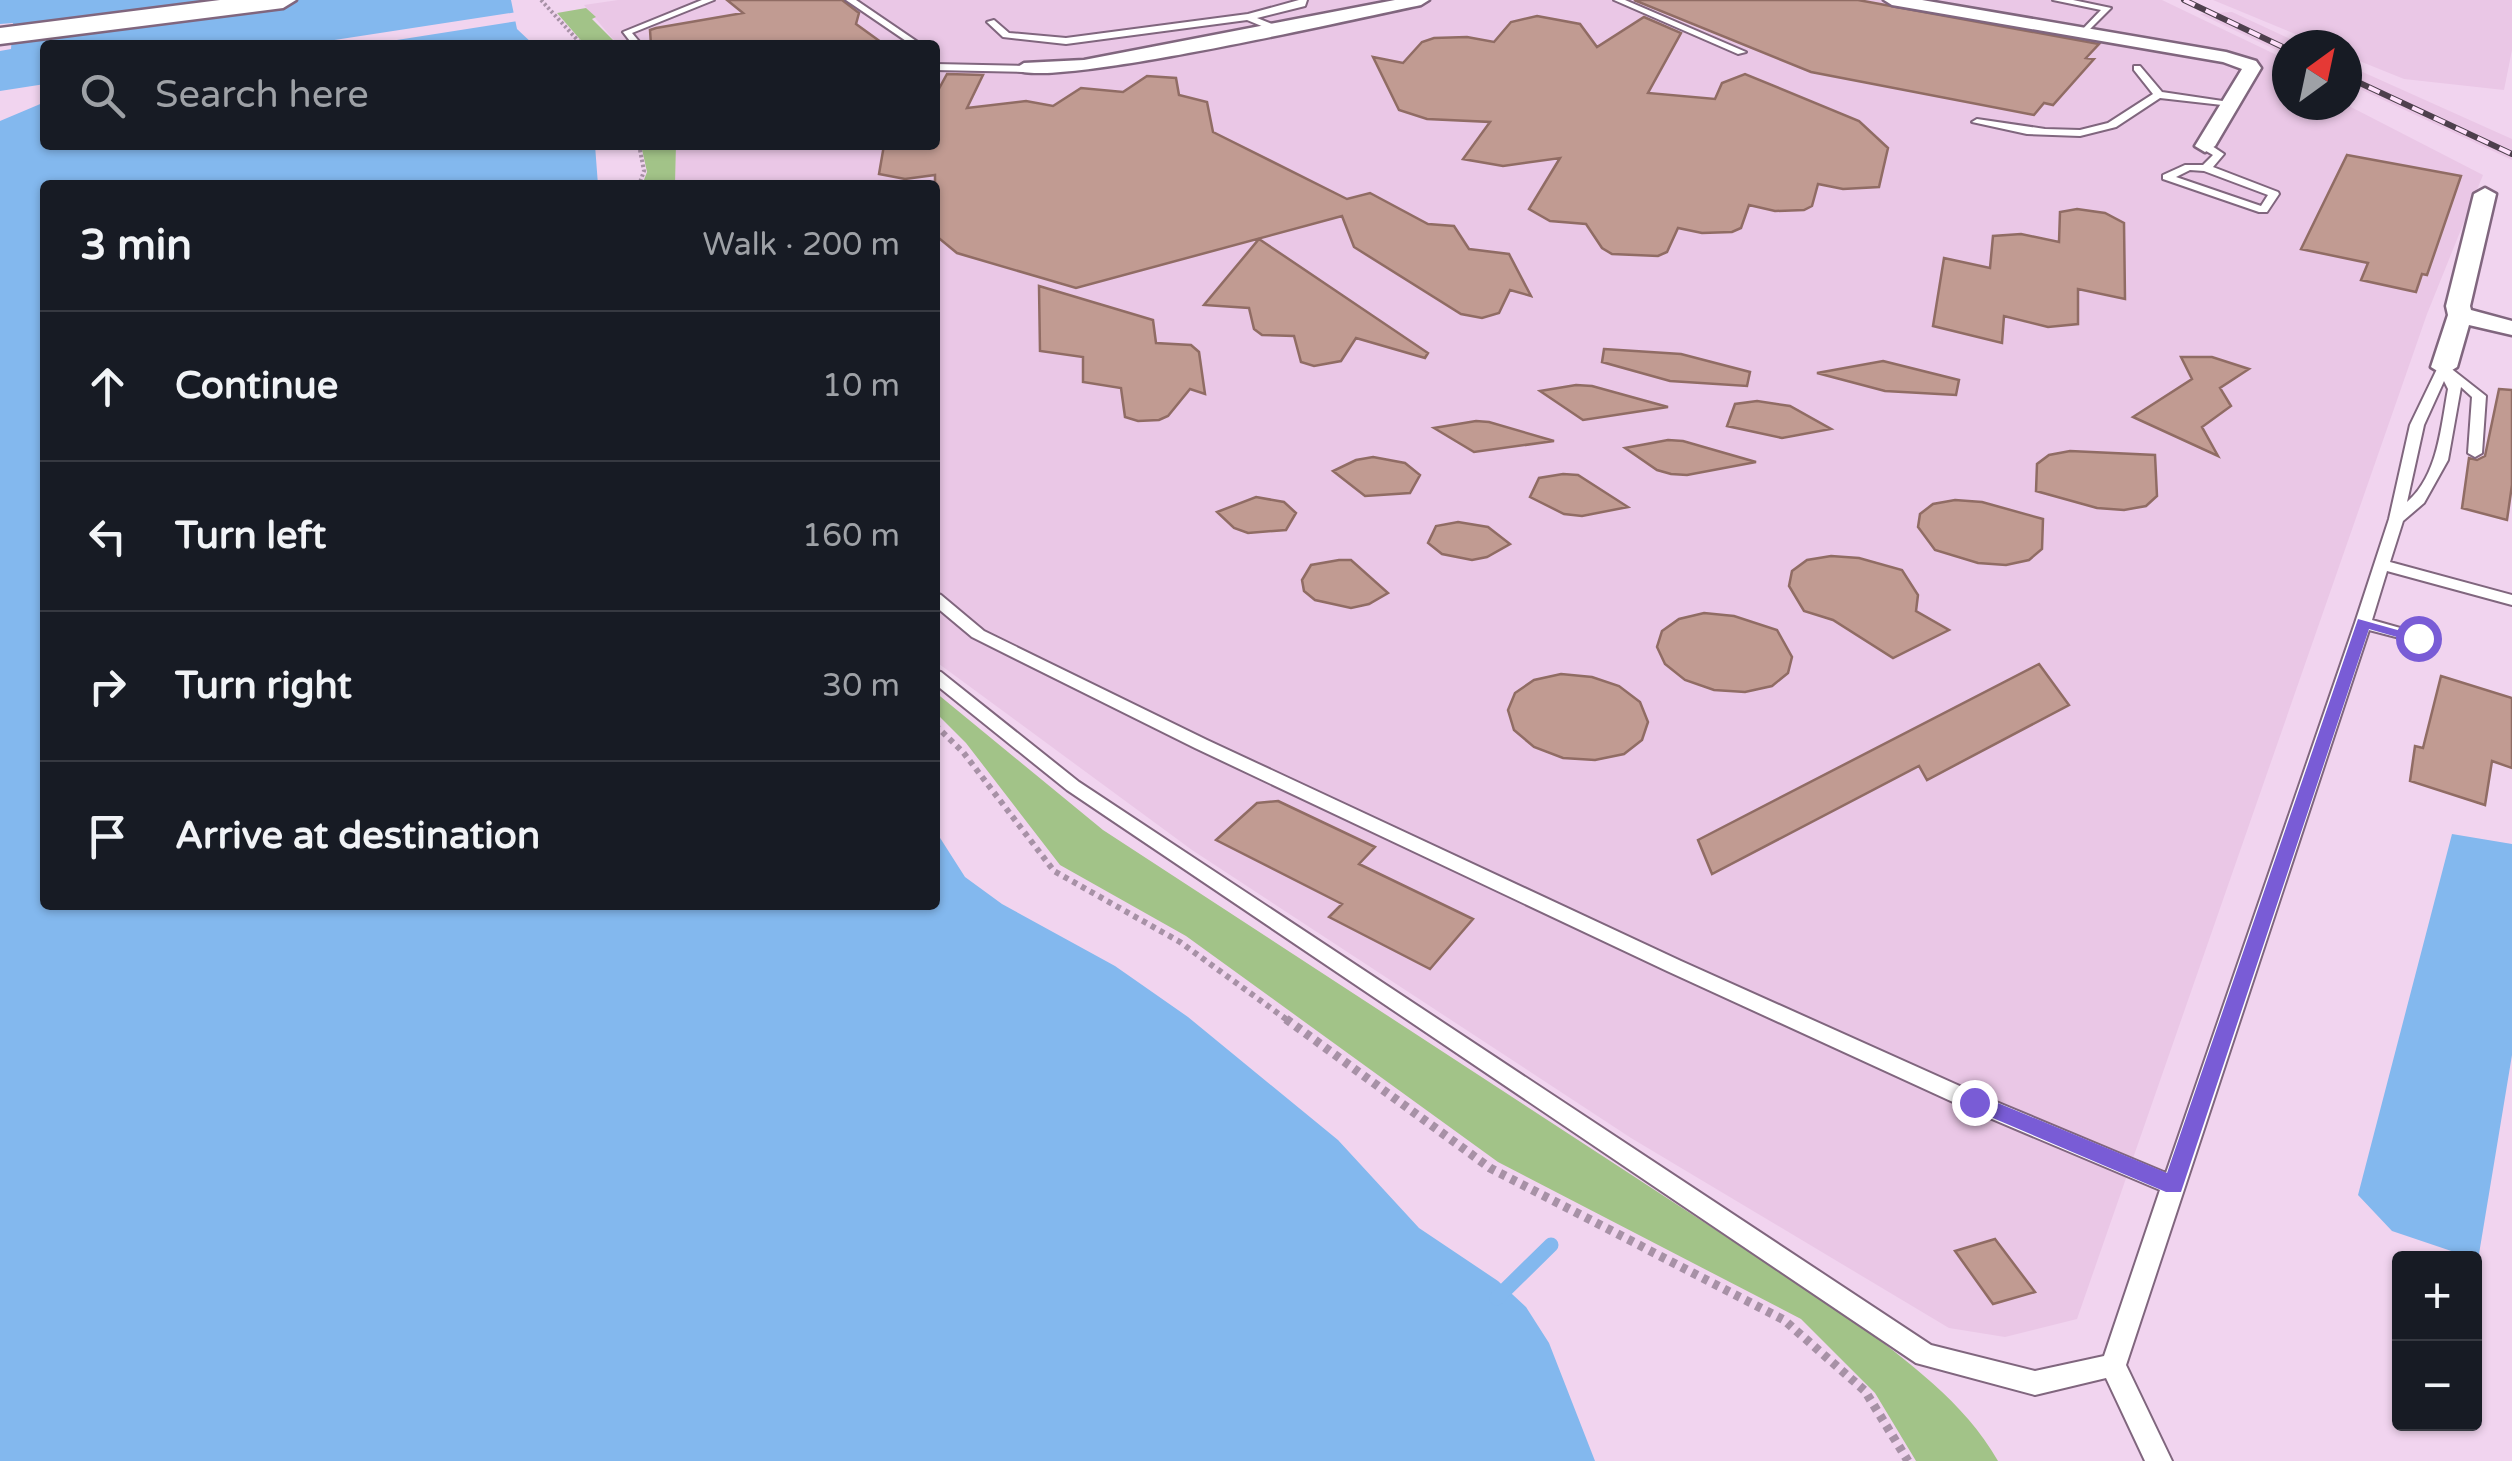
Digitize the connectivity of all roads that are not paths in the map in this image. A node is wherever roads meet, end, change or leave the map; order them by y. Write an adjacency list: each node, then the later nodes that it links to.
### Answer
1 (283, 0): 13 (highway)
2 (710, 0): 14 (lane)
3 (850, 0): 15 (lane)
4 (1303, 0): 9 (lane)
5 (1421, 0): 11 (street)
6 (1618, 0): 16 (lane)
7 (1894, 0): 12 (street)
8 (2057, 0): 12 (lane)
9 (1248, 17): 10 (lane); 11 (lane)
10 (992, 22)
11 (1274, 28): 19 (street)
12 (2083, 32): 21 (street)
13 (0, 36)
14 (634, 40)
15 (910, 40)
16 (1741, 52)
17 (940, 67): 19 (lane)
18 (2137, 68): 20 (lane)
19 (1024, 69)
20 (2159, 94): 21 (lane); 22 (lane)
21 (2230, 103): 23 (street)
22 (1977, 122)
23 (2205, 146): 24 (lane)
24 (2206, 168): 24 (lane)
25 (2486, 194): 26 (street)
26 (2460, 315): 27 (street); 28 (street)
27 (2512, 328)
28 (2444, 366): 29 (lane); 30 (lane); 30 (lane)
29 (2475, 454)
30 (2396, 518): 31 (lane)
31 (2380, 564): 32 (lane); 34 (lane)
32 (2512, 600)
33 (940, 602): 37 (lane)
34 (2363, 622): 35 (lane); 37 (lane)
35 (2418, 638)
36 (940, 680): 38 (lane)
37 (2174, 1186): 38 (lane)
38 (2114, 1365): 39 (lane)
39 (2159, 1461)

